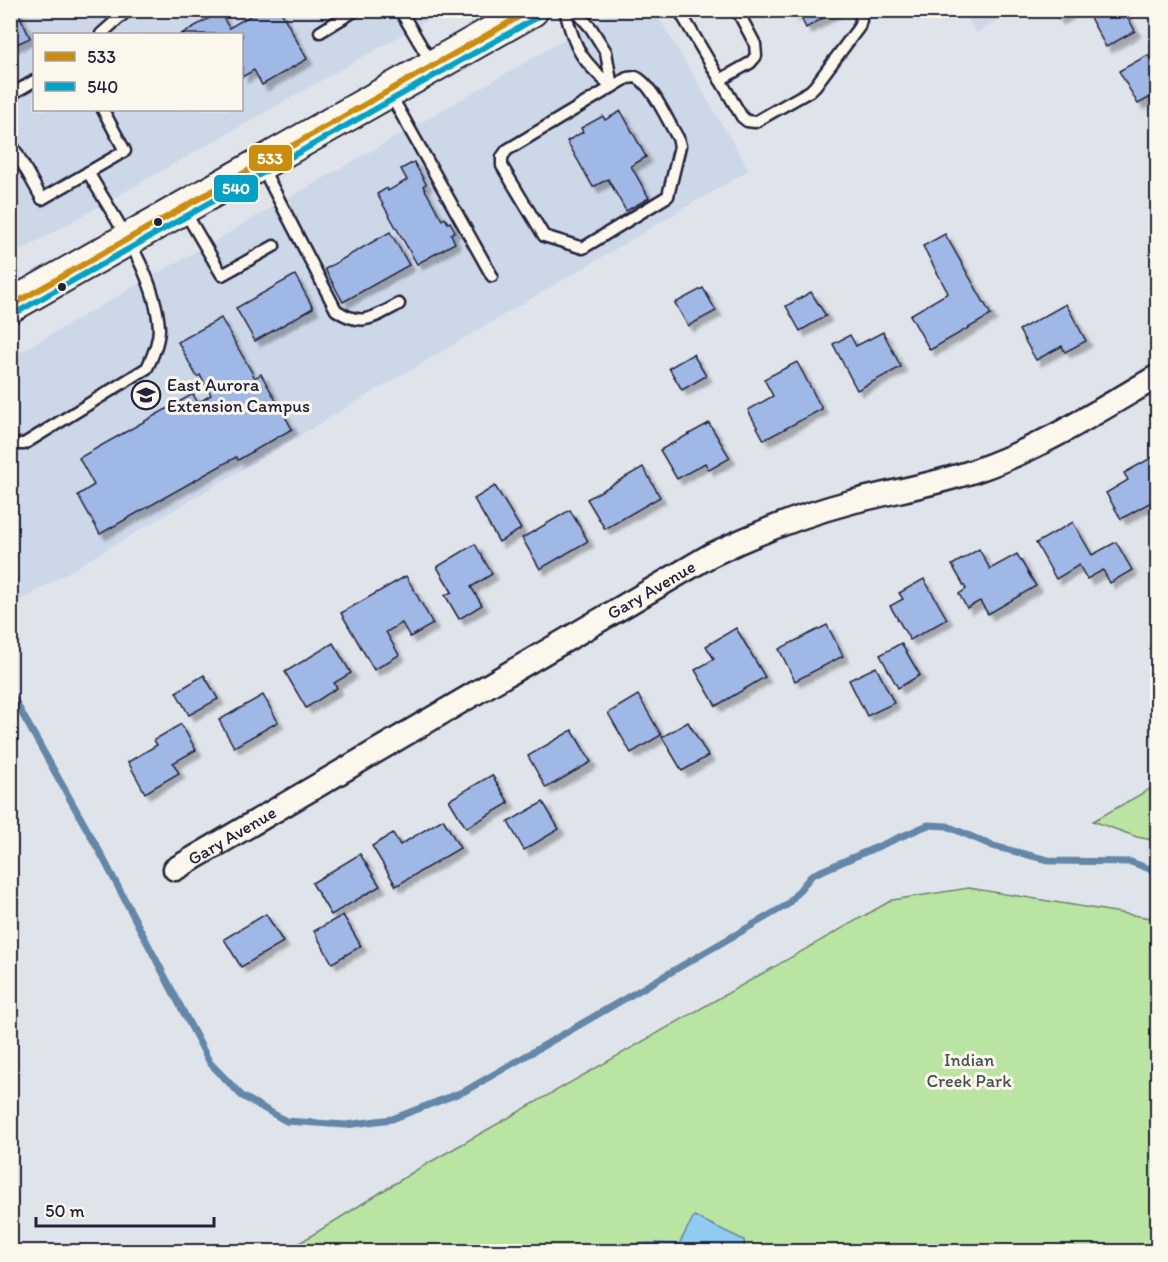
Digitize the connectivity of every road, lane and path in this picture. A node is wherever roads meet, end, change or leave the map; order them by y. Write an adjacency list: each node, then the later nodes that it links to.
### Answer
1 (128, 10): 11 (lane)
2 (356, 10): 10 (lane)
3 (400, 10): 12 (lane)
4 (532, 10): 12 (main road)
5 (565, 10): 15 (lane)
6 (575, 10): 15 (lane)
7 (737, 10): 13 (lane)
8 (860, 10): 13 (lane)
9 (684, 12): 13 (lane)
10 (320, 32)
11 (102, 33)
12 (433, 66): 16 (main road)
13 (720, 80)
14 (33, 82): 17 (lane)
15 (612, 87): 15 (lane)
16 (389, 91): 20 (main road); 25 (lane)
17 (10, 95)
18 (104, 111): 21 (lane)
19 (10, 141): 21 (lane)
20 (261, 164): 22 (main road); 26 (lane)
21 (88, 172): 23 (lane)
22 (183, 208): 23 (main road); 24 (lane)
23 (127, 240): 27 (main road); 29 (lane)
24 (274, 246)
25 (492, 276)
26 (399, 304)
27 (10, 306)
28 (1158, 376): 30 (street, Gary Avenue)
29 (10, 444)
30 (175, 868)

